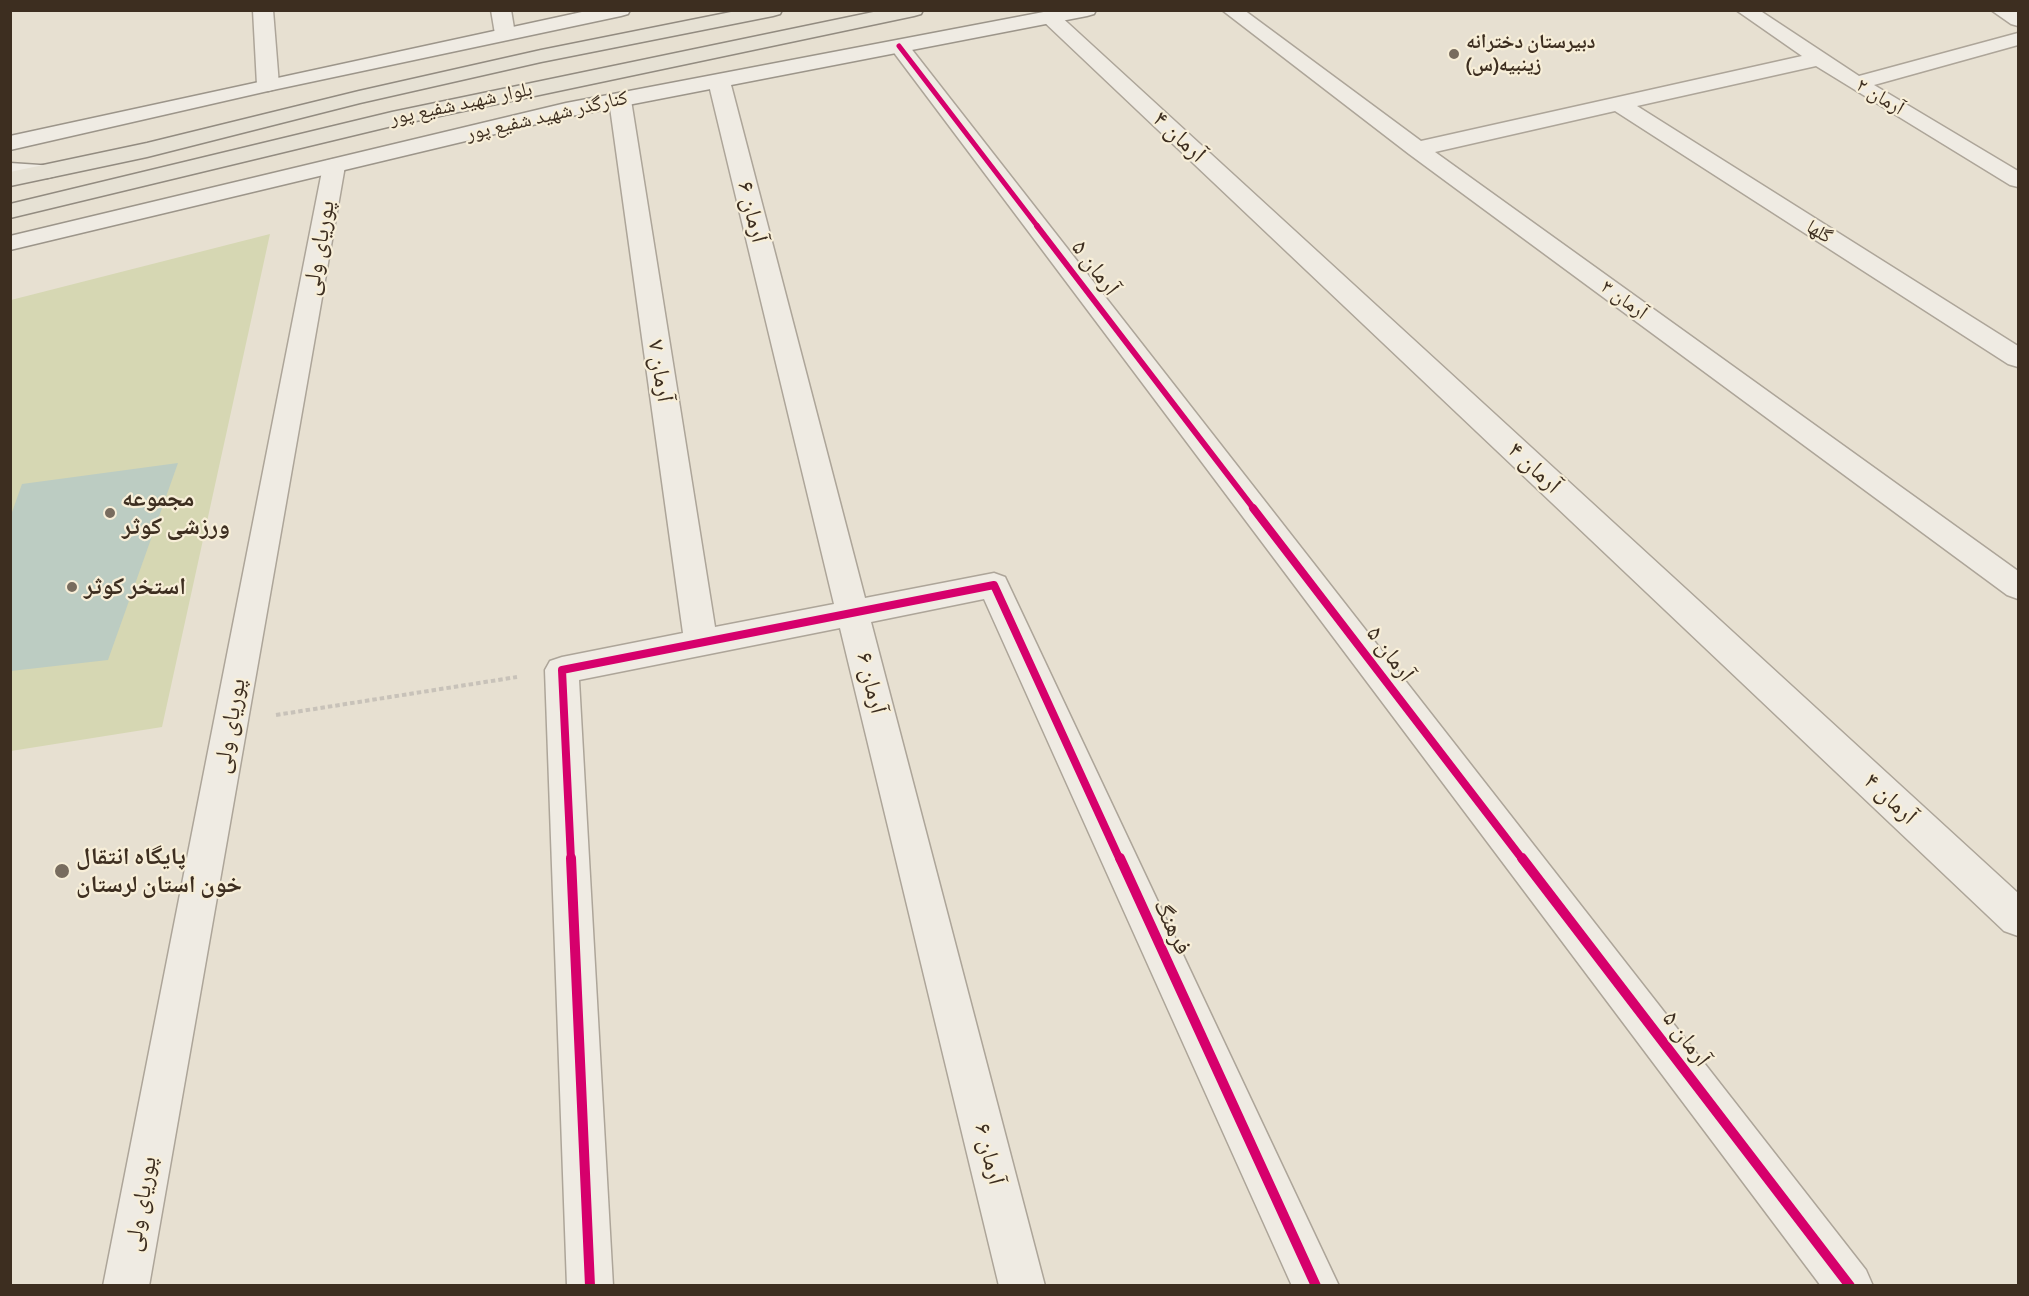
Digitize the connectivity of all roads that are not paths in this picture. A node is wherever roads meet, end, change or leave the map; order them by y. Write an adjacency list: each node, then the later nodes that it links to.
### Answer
1 (263, 10): 18 (street)
2 (501, 10): 12 (street)
3 (621, 10): 12 (street)
4 (773, 10): 21 (main road, بلوار شهید شفیع پور)
5 (914, 10): 26 (main road, بلوار شهید شفیع پور)
6 (1087, 10): 10 (street, کنارگذر شهید شفیع پور)
7 (1231, 10): 25 (street, آرمان ۳)
8 (1745, 10): 15 (street, آرمان ۲)
9 (2000, 10): 11 (street)
10 (1050, 17): 14 (street, کنارگذر شهید شفیع پور); 37 (street, آرمان ۴)
11 (2019, 20)
12 (506, 34): 18 (street)
13 (2019, 39): 17 (street)
14 (900, 46): 16 (street, کنارگذر شهید شفیع پور); 42 (street, آرمان ۵)
15 (1818, 59): 17 (street, آرمان ۲); 20 (street)
16 (719, 81): 19 (street, کنارگذر شهید شفیع پور); 35 (street, آرمان ۶)
17 (1856, 83): 30 (street, آرمان ۲)
18 (268, 85): 23 (street)
19 (620, 100): 26 (street, کنارگذر شهید شفیع پور); 36 (street, آرمان ۷)
20 (1620, 105): 25 (street); 33 (street, گلها)
21 (324, 106): 22 (main road, بلوار شهید شفیع پور); 26 (main road)
22 (275, 118): 24 (main road); 28 (main road, بلوار شهید شفیع پور)
23 (10, 144)
24 (280, 145): 26 (main road, بلوار شهید شفیع پور); 31 (main road, بلوار شهید شفیع پور)
25 (1417, 148): 34 (street, آرمان ۳)
26 (334, 150): 32 (street, کنارگذر شهید شفیع پور); 38 (street, پوریای ولی)
27 (10, 170): 28 (street)
28 (46, 171): 29 (main road, بلوار شهید شفیع پور)
29 (10, 179)
30 (2019, 180)
31 (10, 211)
32 (10, 243)
33 (2019, 358)
34 (2019, 587)
35 (854, 613): 36 (street); 40 (street, آرمان ۶); 41 (street, فرهنگ)
36 (701, 643): 39 (street)
37 (2019, 918)
38 (126, 1286)
39 (590, 1286)
40 (1022, 1286)
41 (1316, 1286)
42 (1850, 1286)

